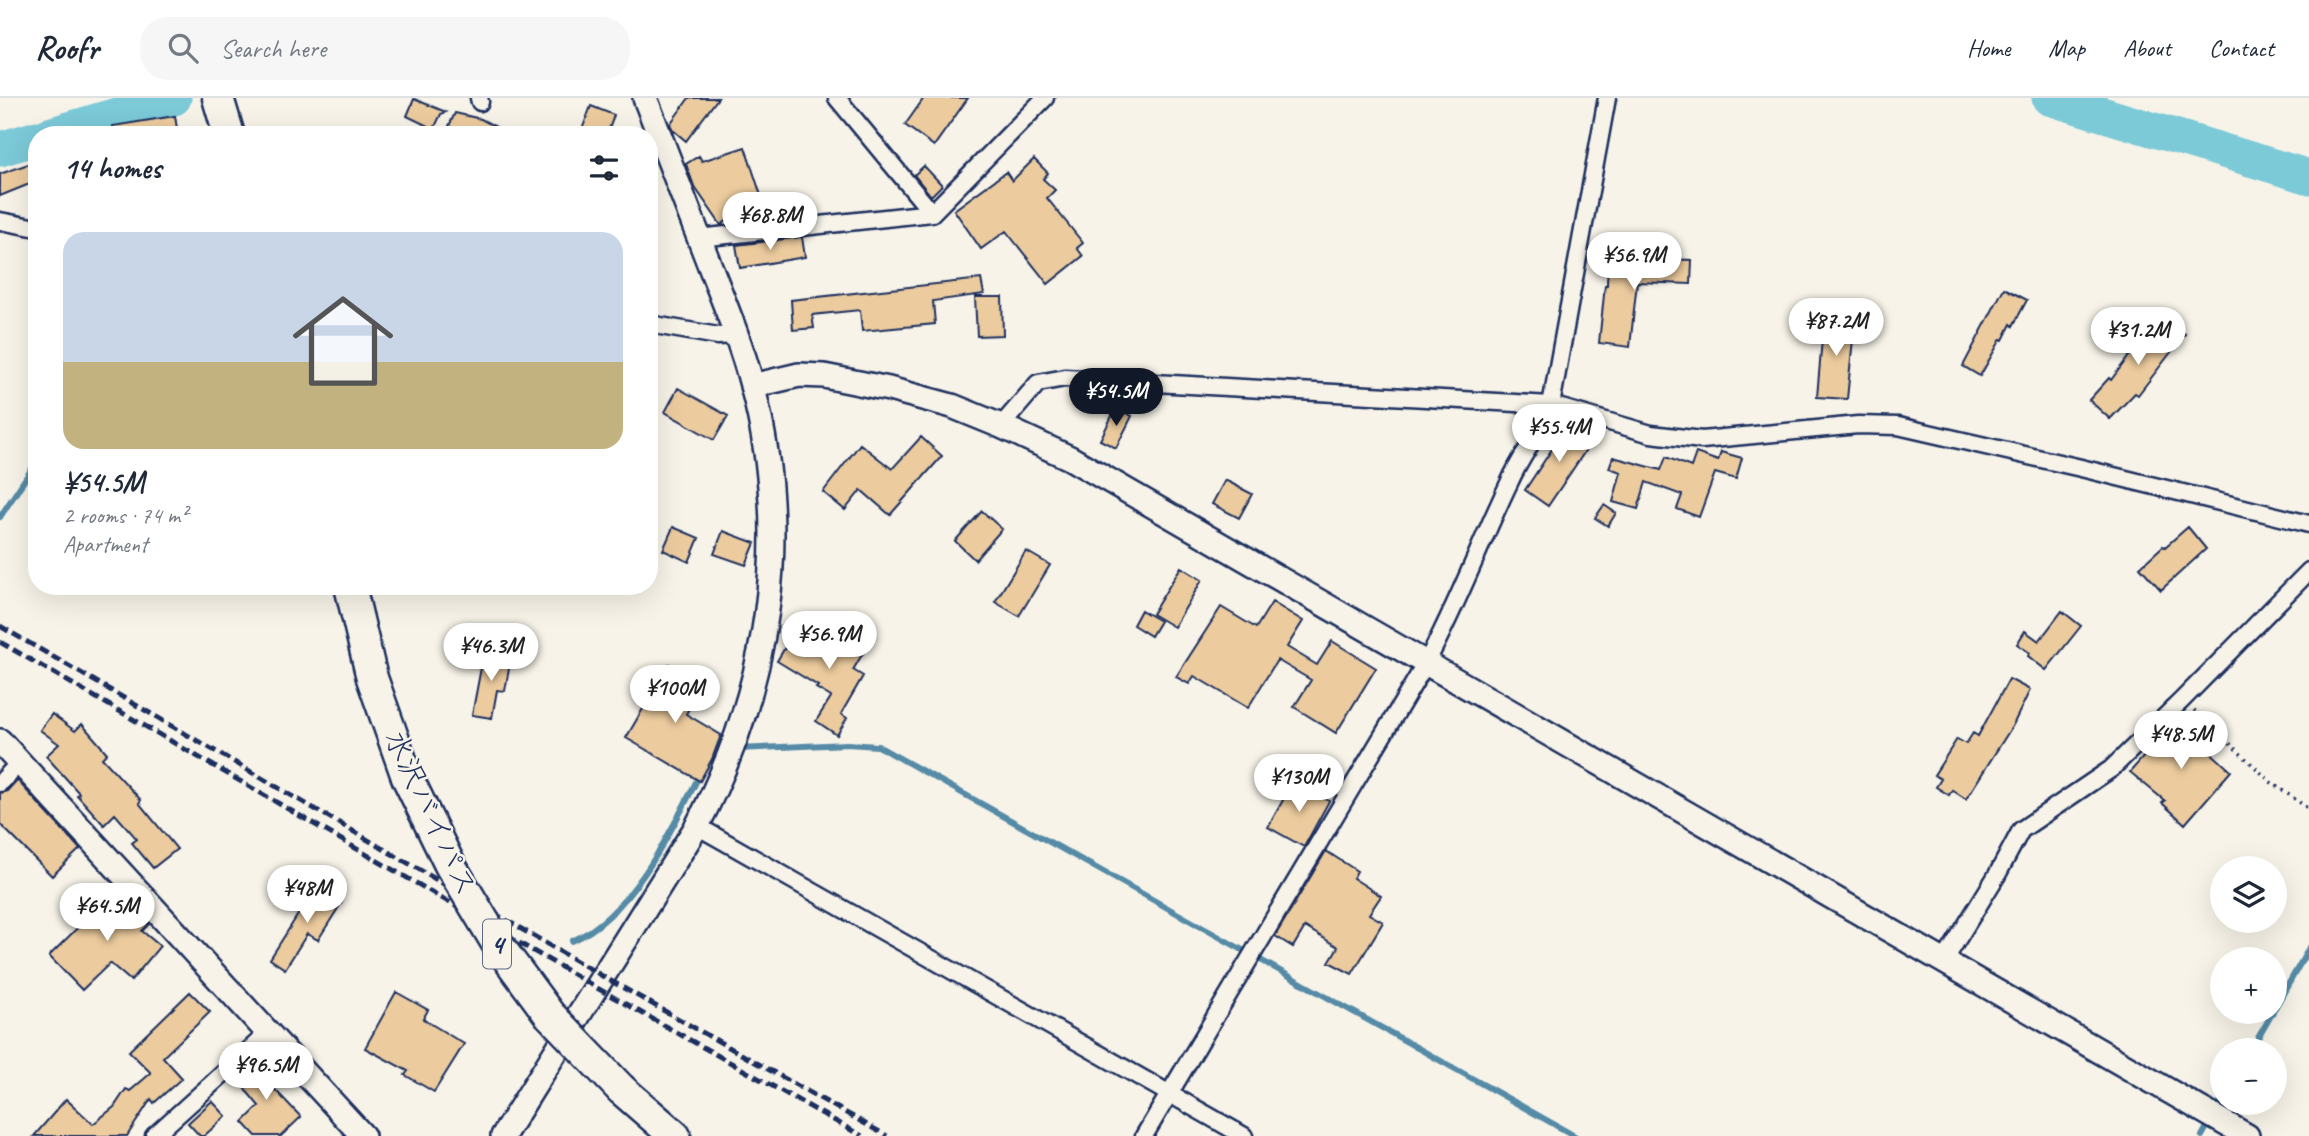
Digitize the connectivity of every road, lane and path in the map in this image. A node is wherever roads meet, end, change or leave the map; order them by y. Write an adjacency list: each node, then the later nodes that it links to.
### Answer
1 (645, 98): 5 (street)
2 (837, 98): 7 (street)
3 (1045, 98): 7 (street)
4 (1607, 98): 14 (street)
5 (656, 126)
6 (658, 132): 10 (street)
7 (932, 213): 10 (street)
8 (0, 221): 9 (street)
9 (28, 226)
10 (699, 238): 12 (street)
11 (658, 326): 12 (street)
12 (737, 335): 13 (street)
13 (752, 386): 15 (street); 25 (street)
14 (1551, 405): 15 (street); 16 (street); 19 (street)
15 (1001, 426): 19 (street)
16 (2309, 524)
17 (2309, 571): 20 (street)
18 (352, 595): 32 (highway, 水沢バイパス / 4, bridge)
19 (1426, 663): 26 (street); 28 (street)
20 (2182, 700): 24 (path); 26 (street)
21 (0, 741): 22 (street)
22 (19, 762): 23 (street); 27 (street)
23 (0, 783)
24 (2309, 809)
25 (697, 826): 28 (street); 31 (street)
26 (1944, 961): 35 (street)
27 (268, 1033): 29 (street); 30 (street)
28 (1169, 1094): 33 (street); 34 (street)
29 (154, 1136)
30 (363, 1136)
31 (503, 1136)
32 (675, 1136)
33 (1144, 1136)
34 (1244, 1136)
35 (2247, 1136)

